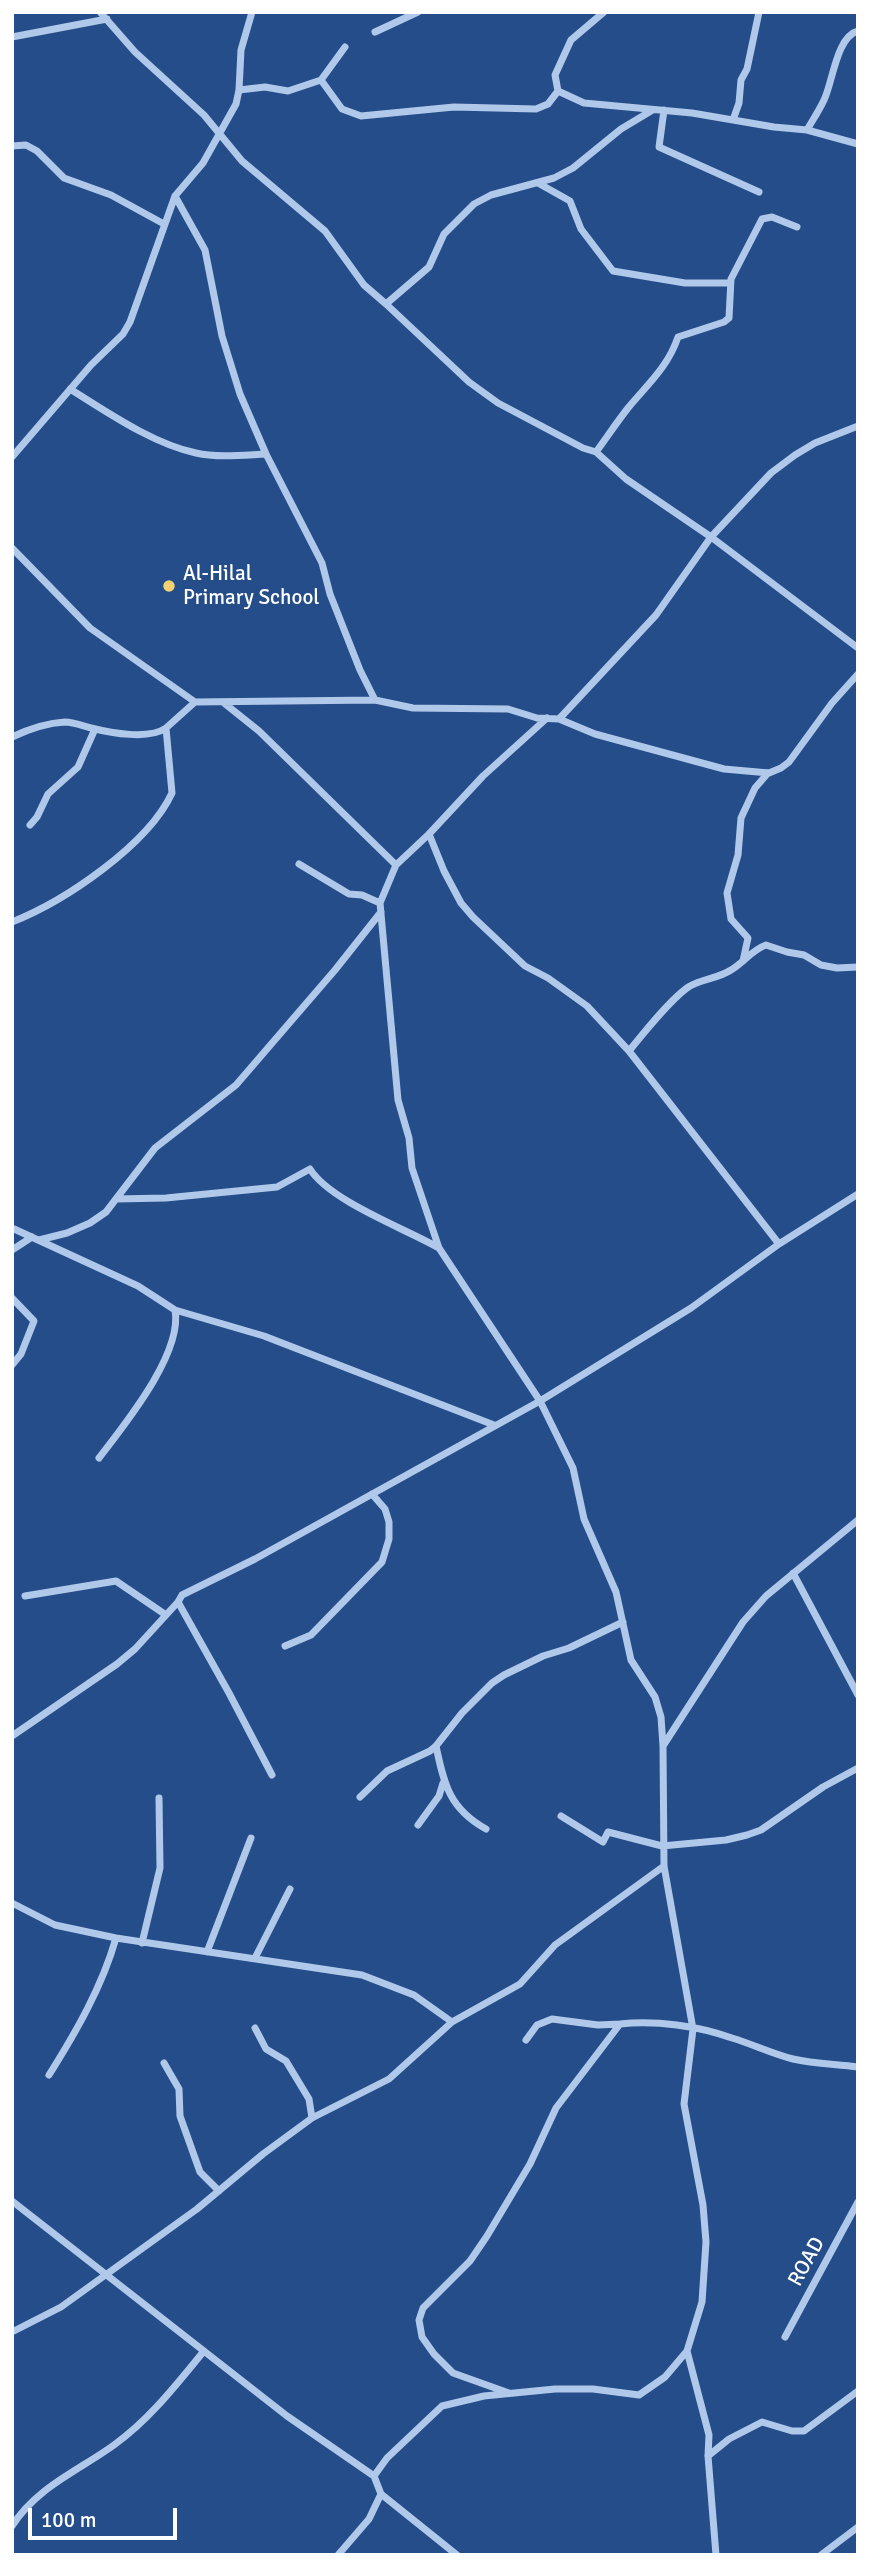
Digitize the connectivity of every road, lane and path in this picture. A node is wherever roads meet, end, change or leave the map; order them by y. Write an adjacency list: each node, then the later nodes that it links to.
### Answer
1 (100, 12): 6 (street)
2 (252, 12): 12 (street)
3 (418, 12): 8 (street)
4 (604, 12): 13 (street)
5 (759, 12): 16 (street)
6 (107, 19): 9 (street); 18 (street)
7 (858, 31): 17 (street)
8 (375, 32)
9 (12, 37)
10 (345, 47): 11 (street)
11 (321, 80): 12 (street); 13 (street)
12 (239, 90): 18 (street)
13 (558, 91): 15 (street)
14 (664, 110): 15 (street); 16 (street); 22 (street)
15 (651, 111): 21 (street)
16 (733, 120): 17 (street)
17 (807, 130): 19 (street)
18 (219, 134): 23 (street); 27 (street)
19 (858, 144)
20 (12, 146): 24 (street)
21 (538, 183): 26 (street); 27 (street)
22 (759, 192)
23 (175, 196): 24 (street); 31 (street)
24 (164, 224): 28 (street)
25 (797, 227): 26 (street)
26 (729, 283): 30 (street)
27 (386, 304): 30 (street)
28 (70, 389): 31 (street); 32 (street)
29 (858, 426): 33 (street)
30 (596, 452): 33 (street)
31 (267, 454): 37 (street)
32 (12, 457)
33 (711, 537): 35 (street); 41 (street)
34 (12, 548): 38 (street)
35 (858, 648)
36 (858, 674): 45 (street)
37 (375, 700): 39 (street); 40 (street)
38 (195, 702): 39 (street); 42 (street)
39 (223, 703): 49 (street)
40 (547, 718): 41 (street); 47 (street)
41 (559, 719): 45 (street)
42 (166, 728): 43 (street); 51 (street)
43 (95, 729): 44 (street); 46 (street)
44 (12, 737)
45 (769, 773): 52 (street)
46 (30, 825)
47 (429, 834): 49 (street); 54 (street)
48 (299, 864): 50 (street)
49 (397, 865): 50 (street)
50 (381, 907): 56 (street); 60 (street)
51 (12, 922)
52 (742, 963): 53 (street); 54 (street)
53 (858, 967)
54 (629, 1051): 59 (street)
55 (858, 1194): 59 (street)
56 (116, 1199): 58 (street); 60 (street)
57 (12, 1228): 58 (street)
58 (35, 1239): 61 (street); 63 (street)
59 (779, 1244): 65 (street)
60 (439, 1248): 65 (street)
61 (12, 1250)
62 (12, 1298): 64 (street)
63 (175, 1310): 66 (street); 67 (street)
64 (12, 1365)
65 (540, 1401): 66 (street); 74 (street)
66 (494, 1425): 68 (street)
67 (99, 1458)
68 (372, 1494): 72 (street); 75 (street)
69 (858, 1520): 70 (street)
70 (793, 1573): 76 (street); 79 (street)
71 (25, 1596): 73 (street)
72 (178, 1602): 73 (street); 81 (street)
73 (166, 1615): 77 (street)
74 (623, 1622): 78 (street); 79 (street)
75 (285, 1646)
76 (858, 1695)
77 (12, 1736)
78 (436, 1746): 82 (street); 83 (street)
79 (663, 1746): 89 (street)
80 (858, 1768): 89 (street)
81 (272, 1775)
82 (443, 1782): 86 (street); 87 (street)
83 (360, 1797)
84 (159, 1798): 94 (street)
85 (561, 1816): 89 (street)
86 (418, 1825)
87 (486, 1829)
88 (251, 1838): 95 (street)
89 (662, 1846): 90 (street)
90 (664, 1866): 97 (street); 100 (street)
91 (290, 1889): 96 (street)
92 (13, 1906): 93 (street)
93 (116, 1938): 94 (street); 104 (street)
94 (142, 1943): 95 (street)
95 (206, 1952): 96 (street)
96 (255, 1958): 97 (street)
97 (452, 2022): 105 (street)
98 (620, 2024): 100 (street); 101 (street); 115 (street)
99 (255, 2028): 105 (street)
100 (693, 2029): 103 (street); 113 (street)
101 (526, 2040)
102 (164, 2063): 106 (street)
103 (858, 2067)
104 (49, 2076)
105 (312, 2118): 106 (street)
106 (219, 2191): 109 (street)
107 (12, 2201): 109 (street)
108 (858, 2202): 111 (street, ROAD)
109 (105, 2275): 110 (street); 112 (street)
110 (12, 2332)
111 (785, 2337)
112 (204, 2351): 117 (street); 119 (street)
113 (687, 2351): 115 (street); 116 (street)
114 (858, 2391): 116 (street)
115 (509, 2393): 117 (street)
116 (708, 2456): 123 (street)
117 (374, 2476): 118 (street)
118 (381, 2494): 121 (street); 122 (street)
119 (13, 2523)
120 (858, 2527): 124 (street)
121 (338, 2555)
122 (457, 2555)
123 (716, 2555)
124 (821, 2555)

